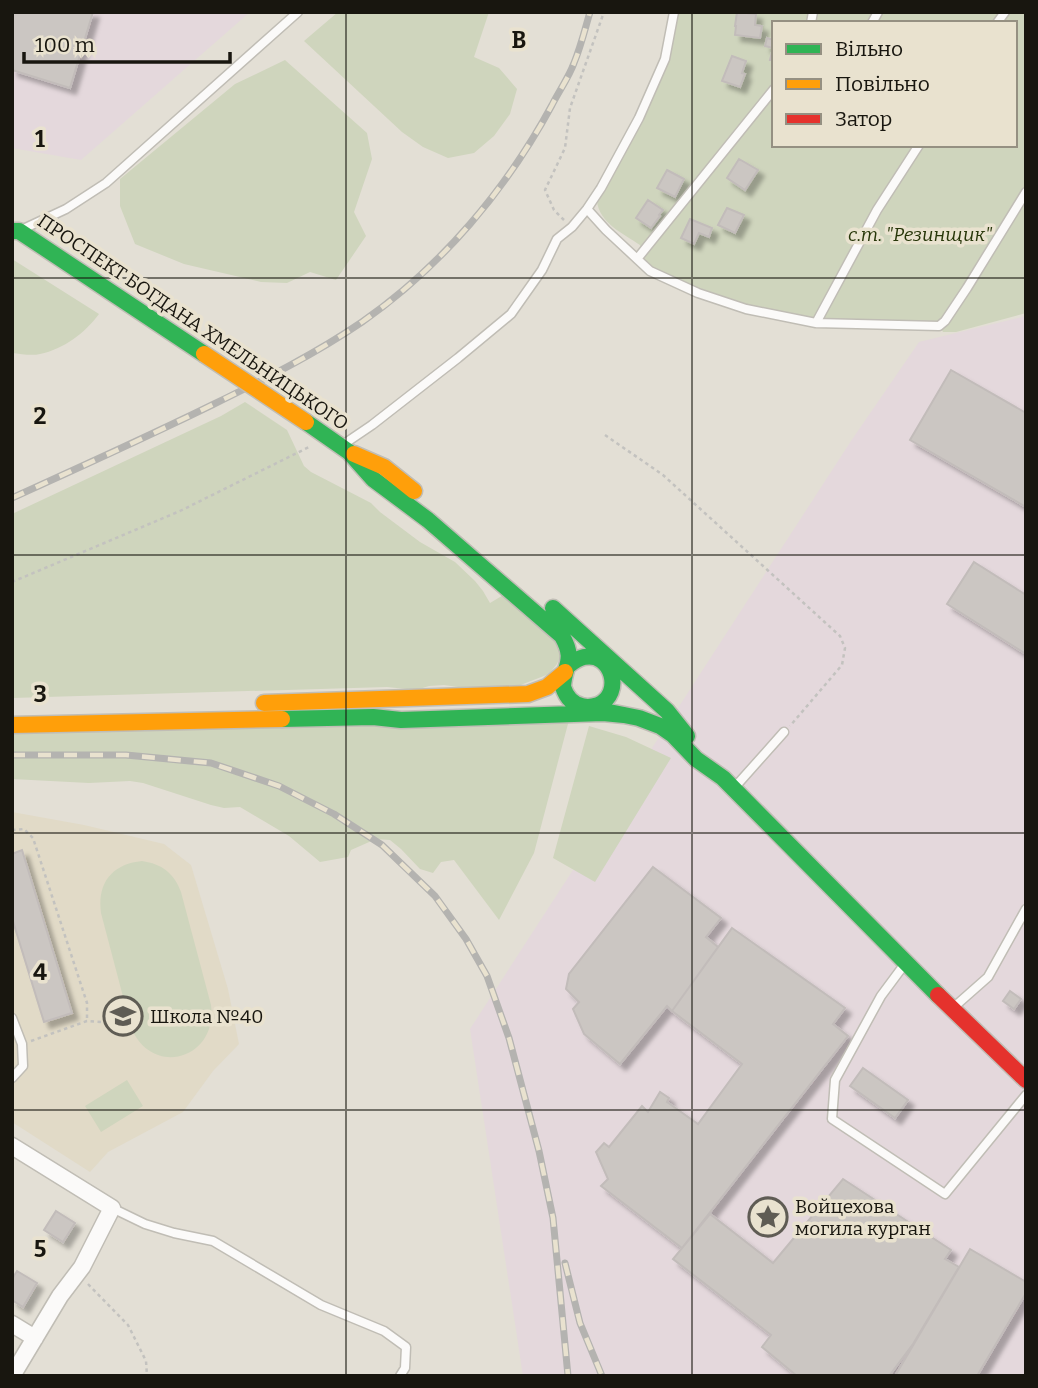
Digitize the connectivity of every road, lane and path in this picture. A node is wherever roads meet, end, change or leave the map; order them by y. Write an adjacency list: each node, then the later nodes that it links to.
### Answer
1 (298, 12): 9 (lane)
2 (604, 12): 8 (path)
3 (674, 12): 7 (lane)
4 (772, 91): 10 (lane)
5 (918, 147): 11 (lane)
6 (1026, 192): 11 (lane)
7 (587, 209): 8 (lane); 10 (lane)
8 (572, 227): 14 (lane)
9 (15, 231): 13 (main road, ПРОСПЕКТ БОГДАНА ХМЕЛЬНИЦЬКОГО, bridge)
10 (637, 259): 11 (lane)
11 (816, 323)
12 (605, 435): 26 (path)
13 (326, 436): 14 (main road, ПРОСПЕКТ БОГДАНА ХМЕЛЬНИЦЬКОГО); 15 (path)
14 (345, 448): 16 (main road, ПРОСПЕКТ БОГДАНА ХМЕЛЬНИЦЬКОГО); 18 (main road, ПРОСПЕКТ БОГДАНА ХМЕЛЬНИЦЬКОГО)
15 (12, 582)
16 (590, 641): 17 (main road, ПРОСПЕКТ БОГДАНА ХМЕЛЬНИЦЬКОГО); 27 (main road, ПРОСПЕКТ БОГДАНА ХМЕЛЬНИЦЬКОГО)
17 (606, 665): 18 (main road); 21 (main road); 27 (main road, ПРОСПЕКТ БОГДАНА ХМЕЛЬНИЦЬКОГО)
18 (567, 668): 19 (main road); 21 (main road, ПРОСПЕКТ БОГДАНА ХМЕЛЬНИЦЬКОГО)
19 (250, 704)
20 (195, 705): 22 (main road)
21 (585, 707): 23 (main road, ПРОСПЕКТ БОГДАНА ХМЕЛЬНИЦЬКОГО); 24 (main road)
22 (12, 710)
23 (624, 715): 24 (main road); 28 (main road, ПРОСПЕКТ БОГДАНА ХМЕЛЬНИЦЬКОГО)
24 (373, 717): 25 (main road)
25 (12, 725)
26 (784, 732): 28 (lane)
27 (687, 736): 28 (main road, ПРОСПЕКТ БОГДАНА ХМЕЛЬНИЦЬКОГО)
28 (728, 783): 31 (main road, ПРОСПЕКТ БОГДАНА ХМЕЛЬНИЦЬКОГО)
29 (12, 830): 34 (path)
30 (1026, 909): 32 (lane)
31 (905, 962): 32 (main road, ПРОСПЕКТ БОГДАНА ХМЕЛЬНИЦЬКОГО); 39 (lane)
32 (952, 1009): 38 (main road, ПРОСПЕКТ БОГДАНА ХМЕЛЬНИЦЬКОГО)
33 (12, 1017): 36 (lane)
34 (87, 1021): 35 (path); 36 (path)
35 (127, 1024)
36 (22, 1044): 37 (lane)
37 (12, 1079)
38 (1026, 1080)
39 (1026, 1094)
40 (12, 1146): 41 (street)
41 (112, 1208): 42 (street); 47 (lane)
42 (78, 1273): 44 (street); 46 (path)
43 (12, 1324): 44 (street)
44 (35, 1338): 45 (street)
45 (12, 1376)
46 (147, 1376)
47 (400, 1376)

